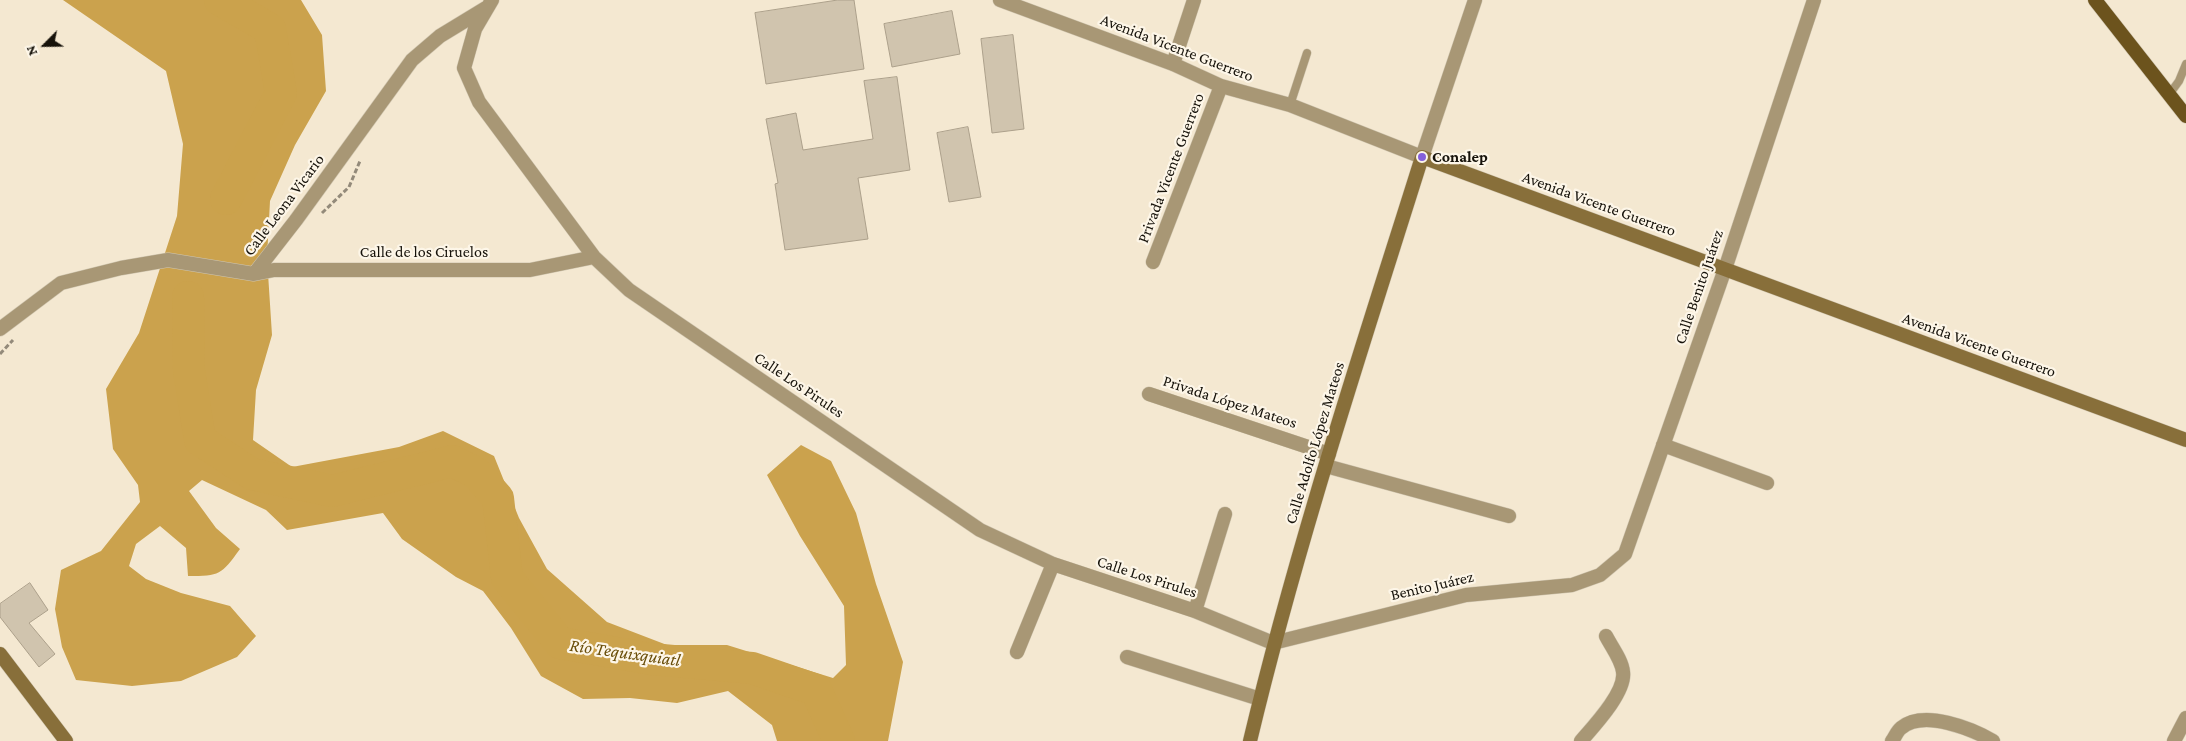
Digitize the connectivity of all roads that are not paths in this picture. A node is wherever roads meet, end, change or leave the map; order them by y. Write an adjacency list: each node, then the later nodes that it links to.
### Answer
1 (1000, 0): 8 (street, Avenida Vicente Guerrero)
2 (1194, 0): 8 (street)
3 (1475, 0): 14 (street)
4 (1814, 0): 17 (street, Calle Benito Juárez)
5 (2095, 0): 11 (main road)
6 (490, 3): 15 (street, Calle Los Pirules); 18 (street, Calle Leona Vicario)
7 (1307, 53): 12 (lane)
8 (1173, 64): 10 (street, Avenida Vicente Guerrero)
9 (2186, 64): 11 (lane)
10 (1221, 86): 12 (street, Avenida Vicente Guerrero); 16 (street, Privada Vicente Guerrero)
11 (2168, 96): 13 (main road)
12 (1290, 105): 14 (street, Avenida Vicente Guerrero)
13 (2186, 116)
14 (1422, 157): 17 (main road, Avenida Vicente Guerrero); 23 (main road, Calle Adolfo López Mateos)
15 (594, 257): 18 (street, Calle de los Ciruelos); 27 (street, Calle Los Pirules)
16 (1153, 262)
17 (1724, 269): 21 (main road, Avenida Vicente Guerrero); 22 (street, Calle Benito Juárez)
18 (254, 274): 19 (street, Calle Leona Vicario)
19 (0, 329)
20 (1149, 394): 23 (street, Privada López Mateos)
21 (2186, 440)
22 (1663, 446): 24 (street); 28 (street, Calle Benito Juárez)
23 (1327, 460): 26 (street, Privada López Mateos); 31 (main road, Calle Adolfo López Mateos)
24 (1767, 483)
25 (1225, 514): 29 (street)
26 (1509, 516)
27 (1053, 564): 29 (street, Calle Los Pirules); 32 (street)
28 (1600, 575): 31 (street, Benito Juárez)
29 (1195, 612): 31 (street, Calle Los Pirules)
30 (1606, 636): 39 (street)
31 (1273, 643): 35 (main road, Calle Adolfo López Mateos)
32 (1017, 652)
33 (0, 654): 37 (main road)
34 (1128, 657): 35 (street)
35 (1260, 699): 38 (main road, Calle Adolfo López Mateos)
36 (2186, 718): 42 (street)
37 (66, 741)
38 (1250, 741)
39 (1581, 741)
40 (1892, 741): 41 (street)
41 (1993, 741)
42 (2174, 741)

